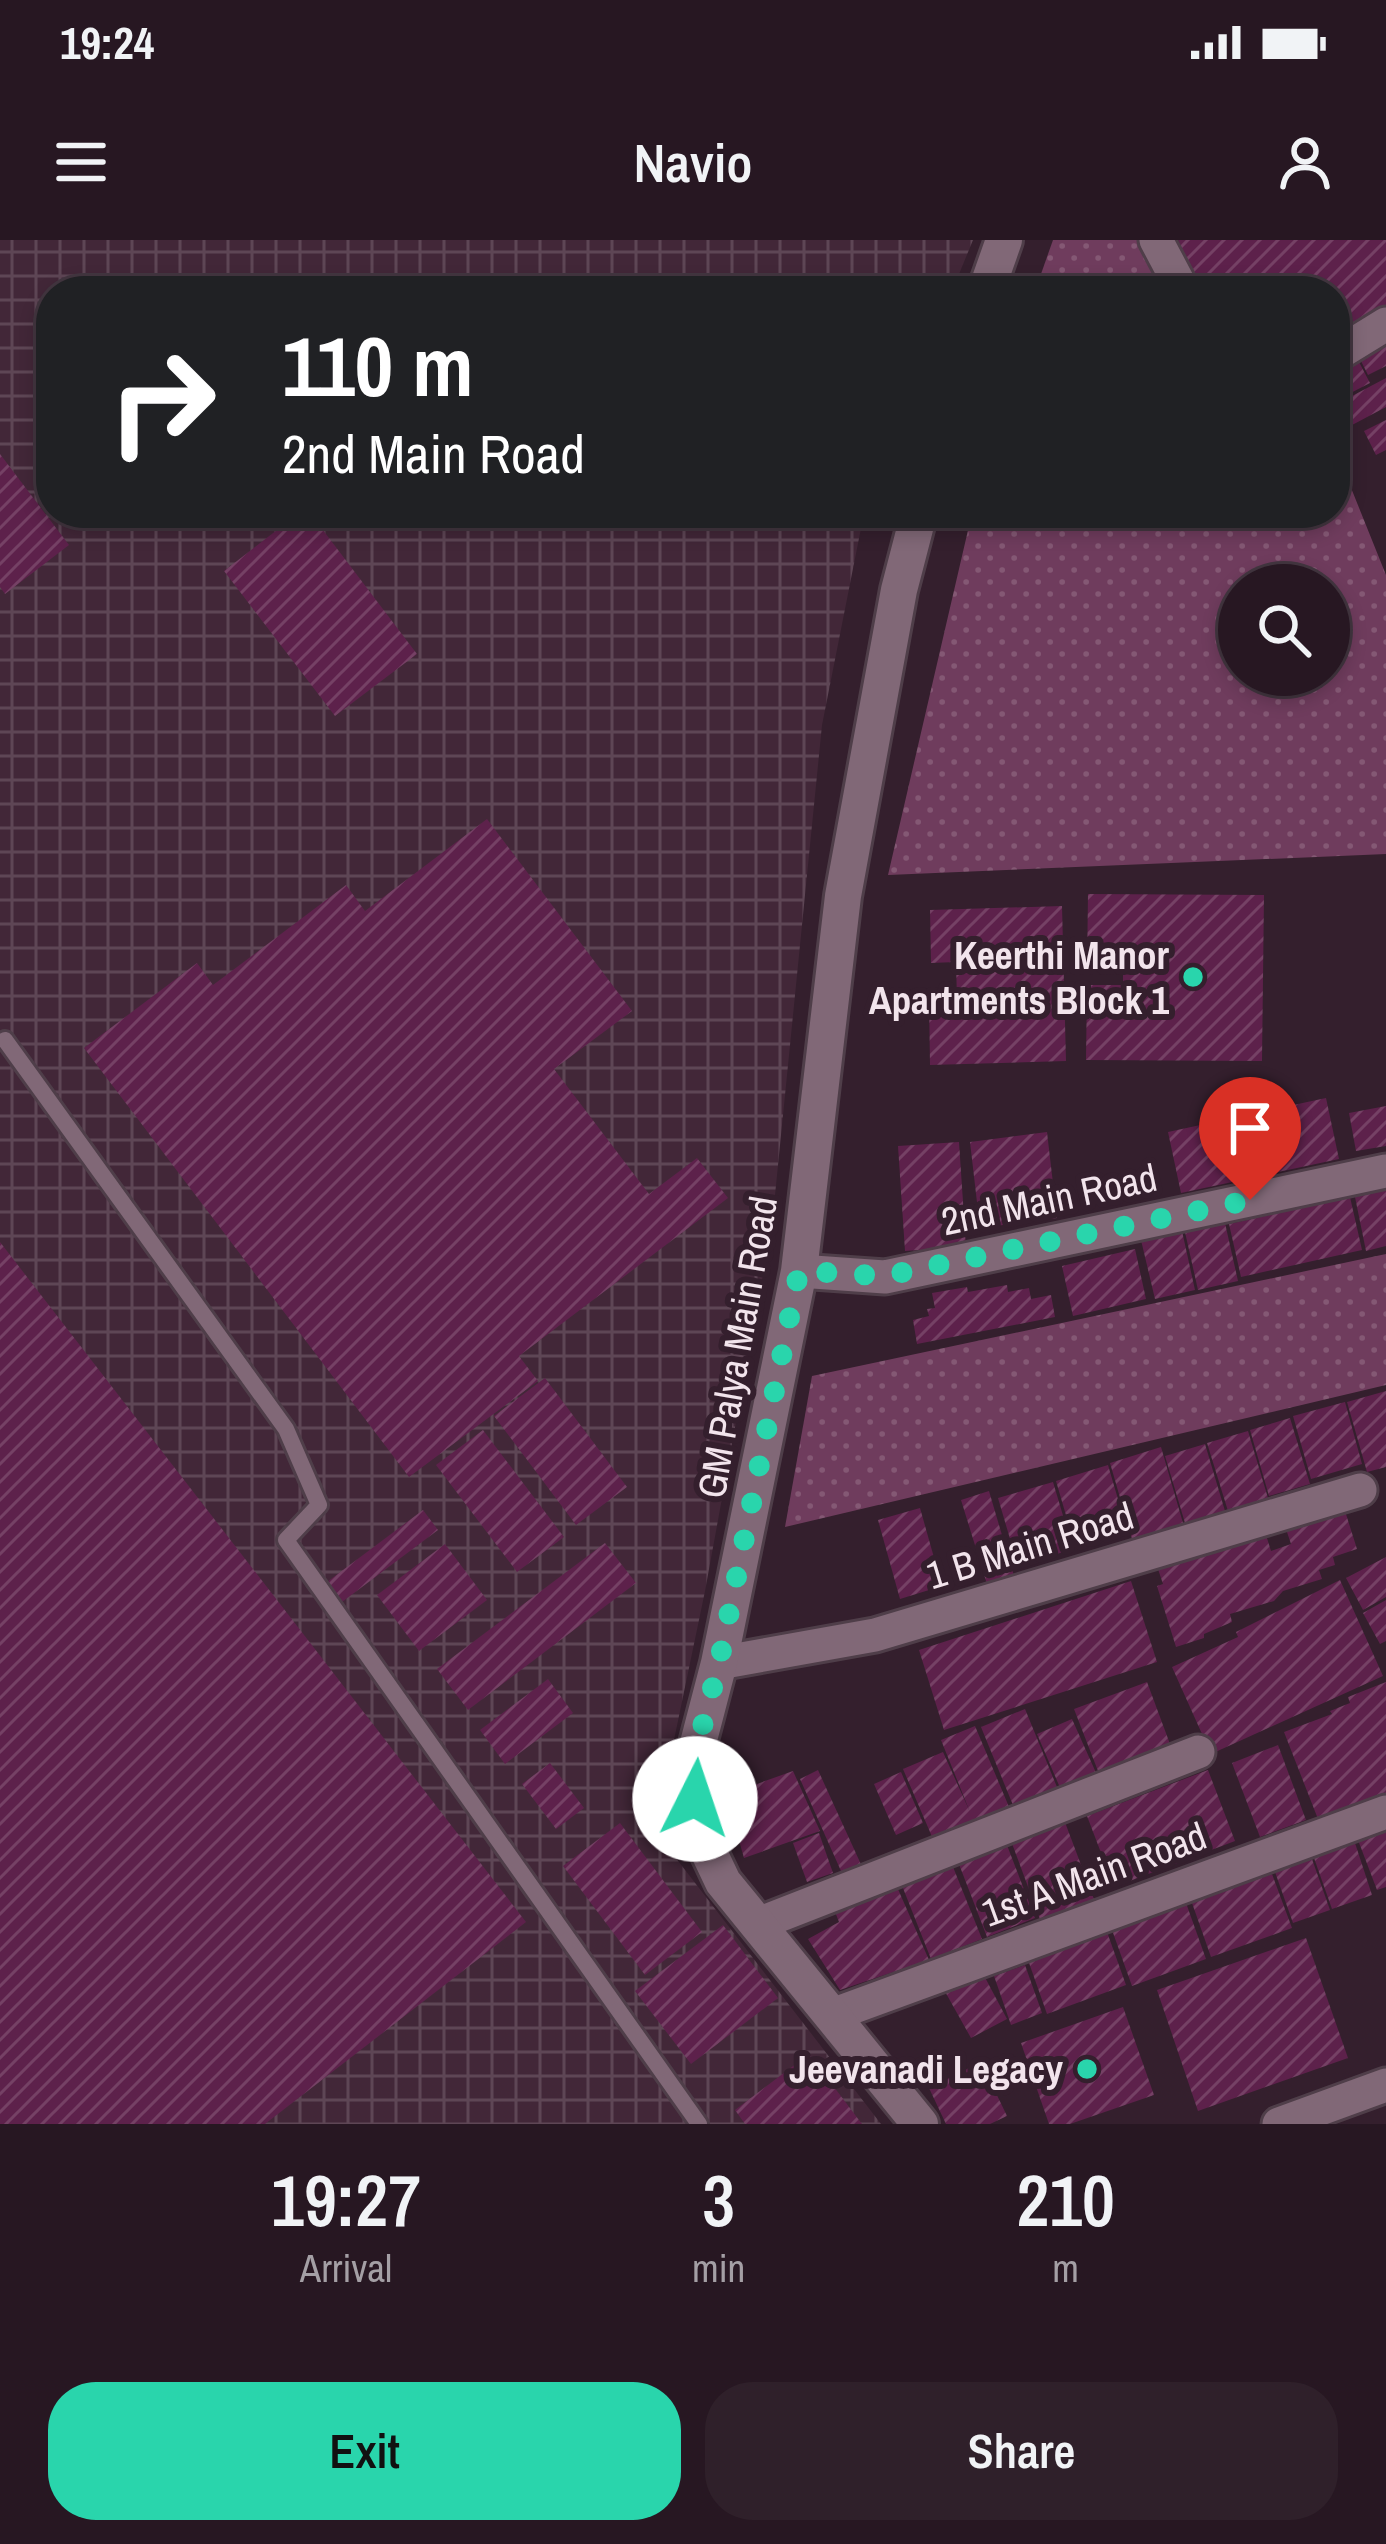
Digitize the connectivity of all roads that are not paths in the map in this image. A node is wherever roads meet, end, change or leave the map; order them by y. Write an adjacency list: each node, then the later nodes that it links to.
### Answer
1 (1004, 240): 3 (main road)
2 (1156, 240): 4 (street)
3 (991, 276)
4 (1175, 276)
5 (1386, 324): 6 (street)
6 (1350, 346)
7 (916, 528): 10 (main road, GM Palya Main Road)
8 (4, 1040): 18 (lane)
9 (1386, 1172): 10 (street, 2nd Main Road)
10 (799, 1271): 12 (main road, GM Palya Main Road)
11 (1360, 1490): 12 (street, 1 B Main Road)
12 (719, 1663): 15 (main road, GM Palya Main Road)
13 (1198, 1752): 15 (street)
14 (1386, 1812): 16 (street, 1st A Main Road)
15 (758, 1924): 16 (main road, GM Palya Main Road)
16 (832, 2015): 19 (main road, GM Palya Main Road)
17 (1386, 2085): 20 (street)
18 (699, 2124)
19 (920, 2124)
20 (1279, 2124)

